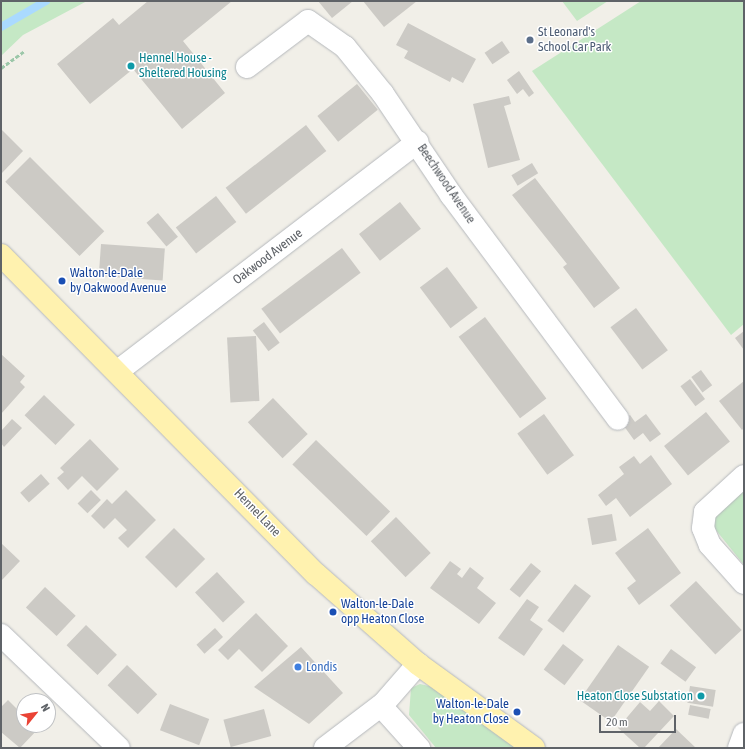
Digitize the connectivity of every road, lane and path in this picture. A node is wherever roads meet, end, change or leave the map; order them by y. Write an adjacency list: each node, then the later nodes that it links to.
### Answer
1 (24, 50): 3 (path)
2 (247, 67): 4 (street, Beechwood Avenue)
3 (1, 68)
4 (418, 142): 6 (street, Oakwood Avenue); 7 (street, Beechwood Avenue)
5 (1, 255): 6 (main road, Hennel Lane)
6 (118, 371): 11 (main road, Hennel Lane)
7 (618, 419)
8 (744, 476): 9 (street)
9 (744, 583)
10 (1, 635): 14 (street)
11 (418, 664): 12 (street); 17 (main road, Hennel Lane)
12 (381, 706): 15 (street); 16 (street)
13 (744, 734): 18 (street)
14 (119, 748)
15 (325, 748)
16 (419, 748)
17 (534, 748)
18 (739, 748)

